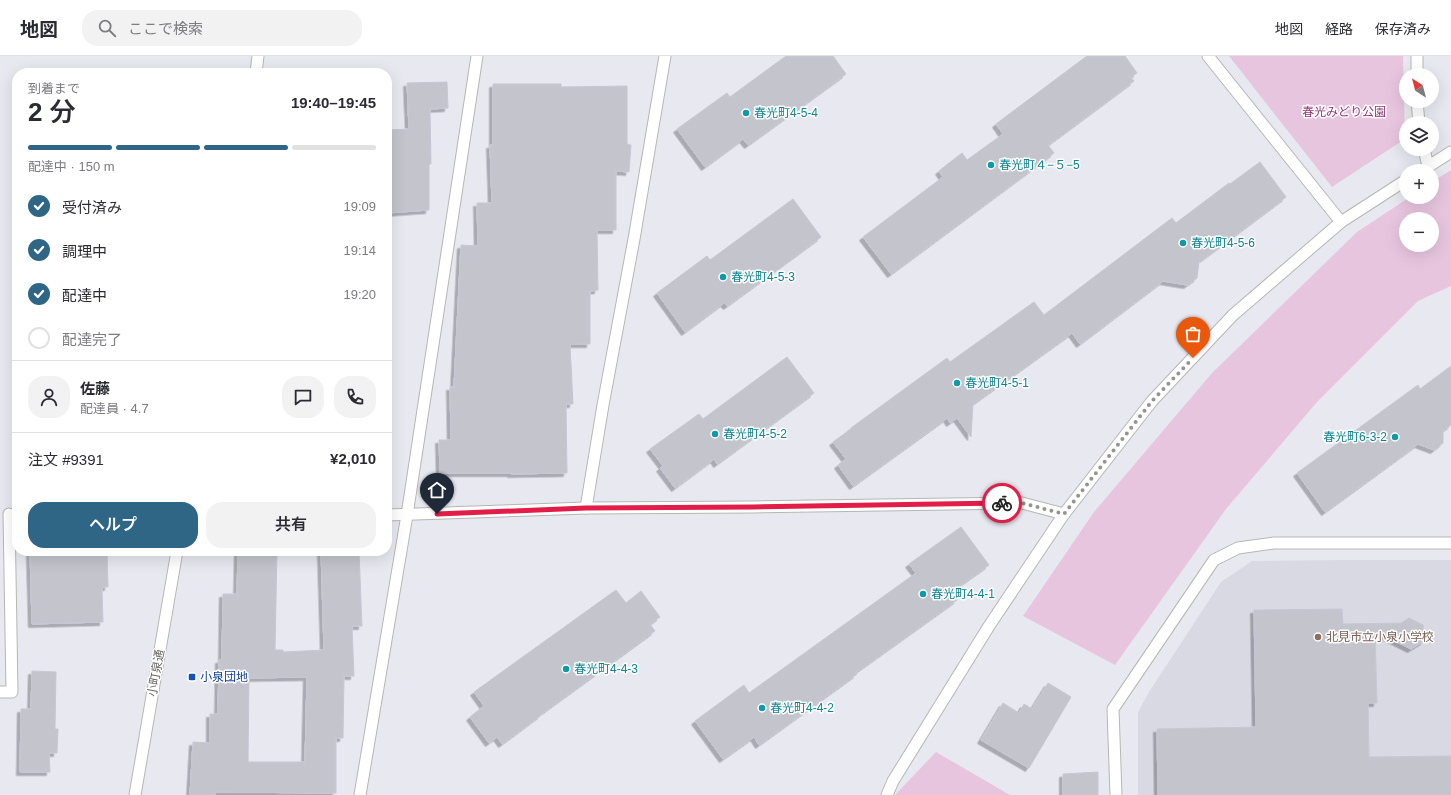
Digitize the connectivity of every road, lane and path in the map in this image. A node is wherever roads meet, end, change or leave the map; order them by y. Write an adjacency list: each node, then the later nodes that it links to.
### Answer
1 (258, 56): 6 (street)
2 (477, 56): 16 (street)
3 (664, 56): 12 (street)
4 (1208, 56): 11 (street)
5 (1417, 56): 7 (street)
6 (257, 68)
7 (1417, 68)
8 (1451, 152): 9 (street)
9 (1432, 164)
10 (1399, 185): 11 (street)
11 (1341, 222): 15 (street)
12 (586, 508): 15 (street); 16 (street)
13 (9, 514): 19 (street)
14 (392, 514): 16 (street)
15 (1064, 514): 22 (street)
16 (407, 515): 21 (street)
17 (1451, 543): 23 (street)
18 (176, 556): 20 (street, 小町泉通)
19 (0, 692)
20 (135, 795)
21 (360, 795)
22 (887, 795)
23 (1116, 795)

